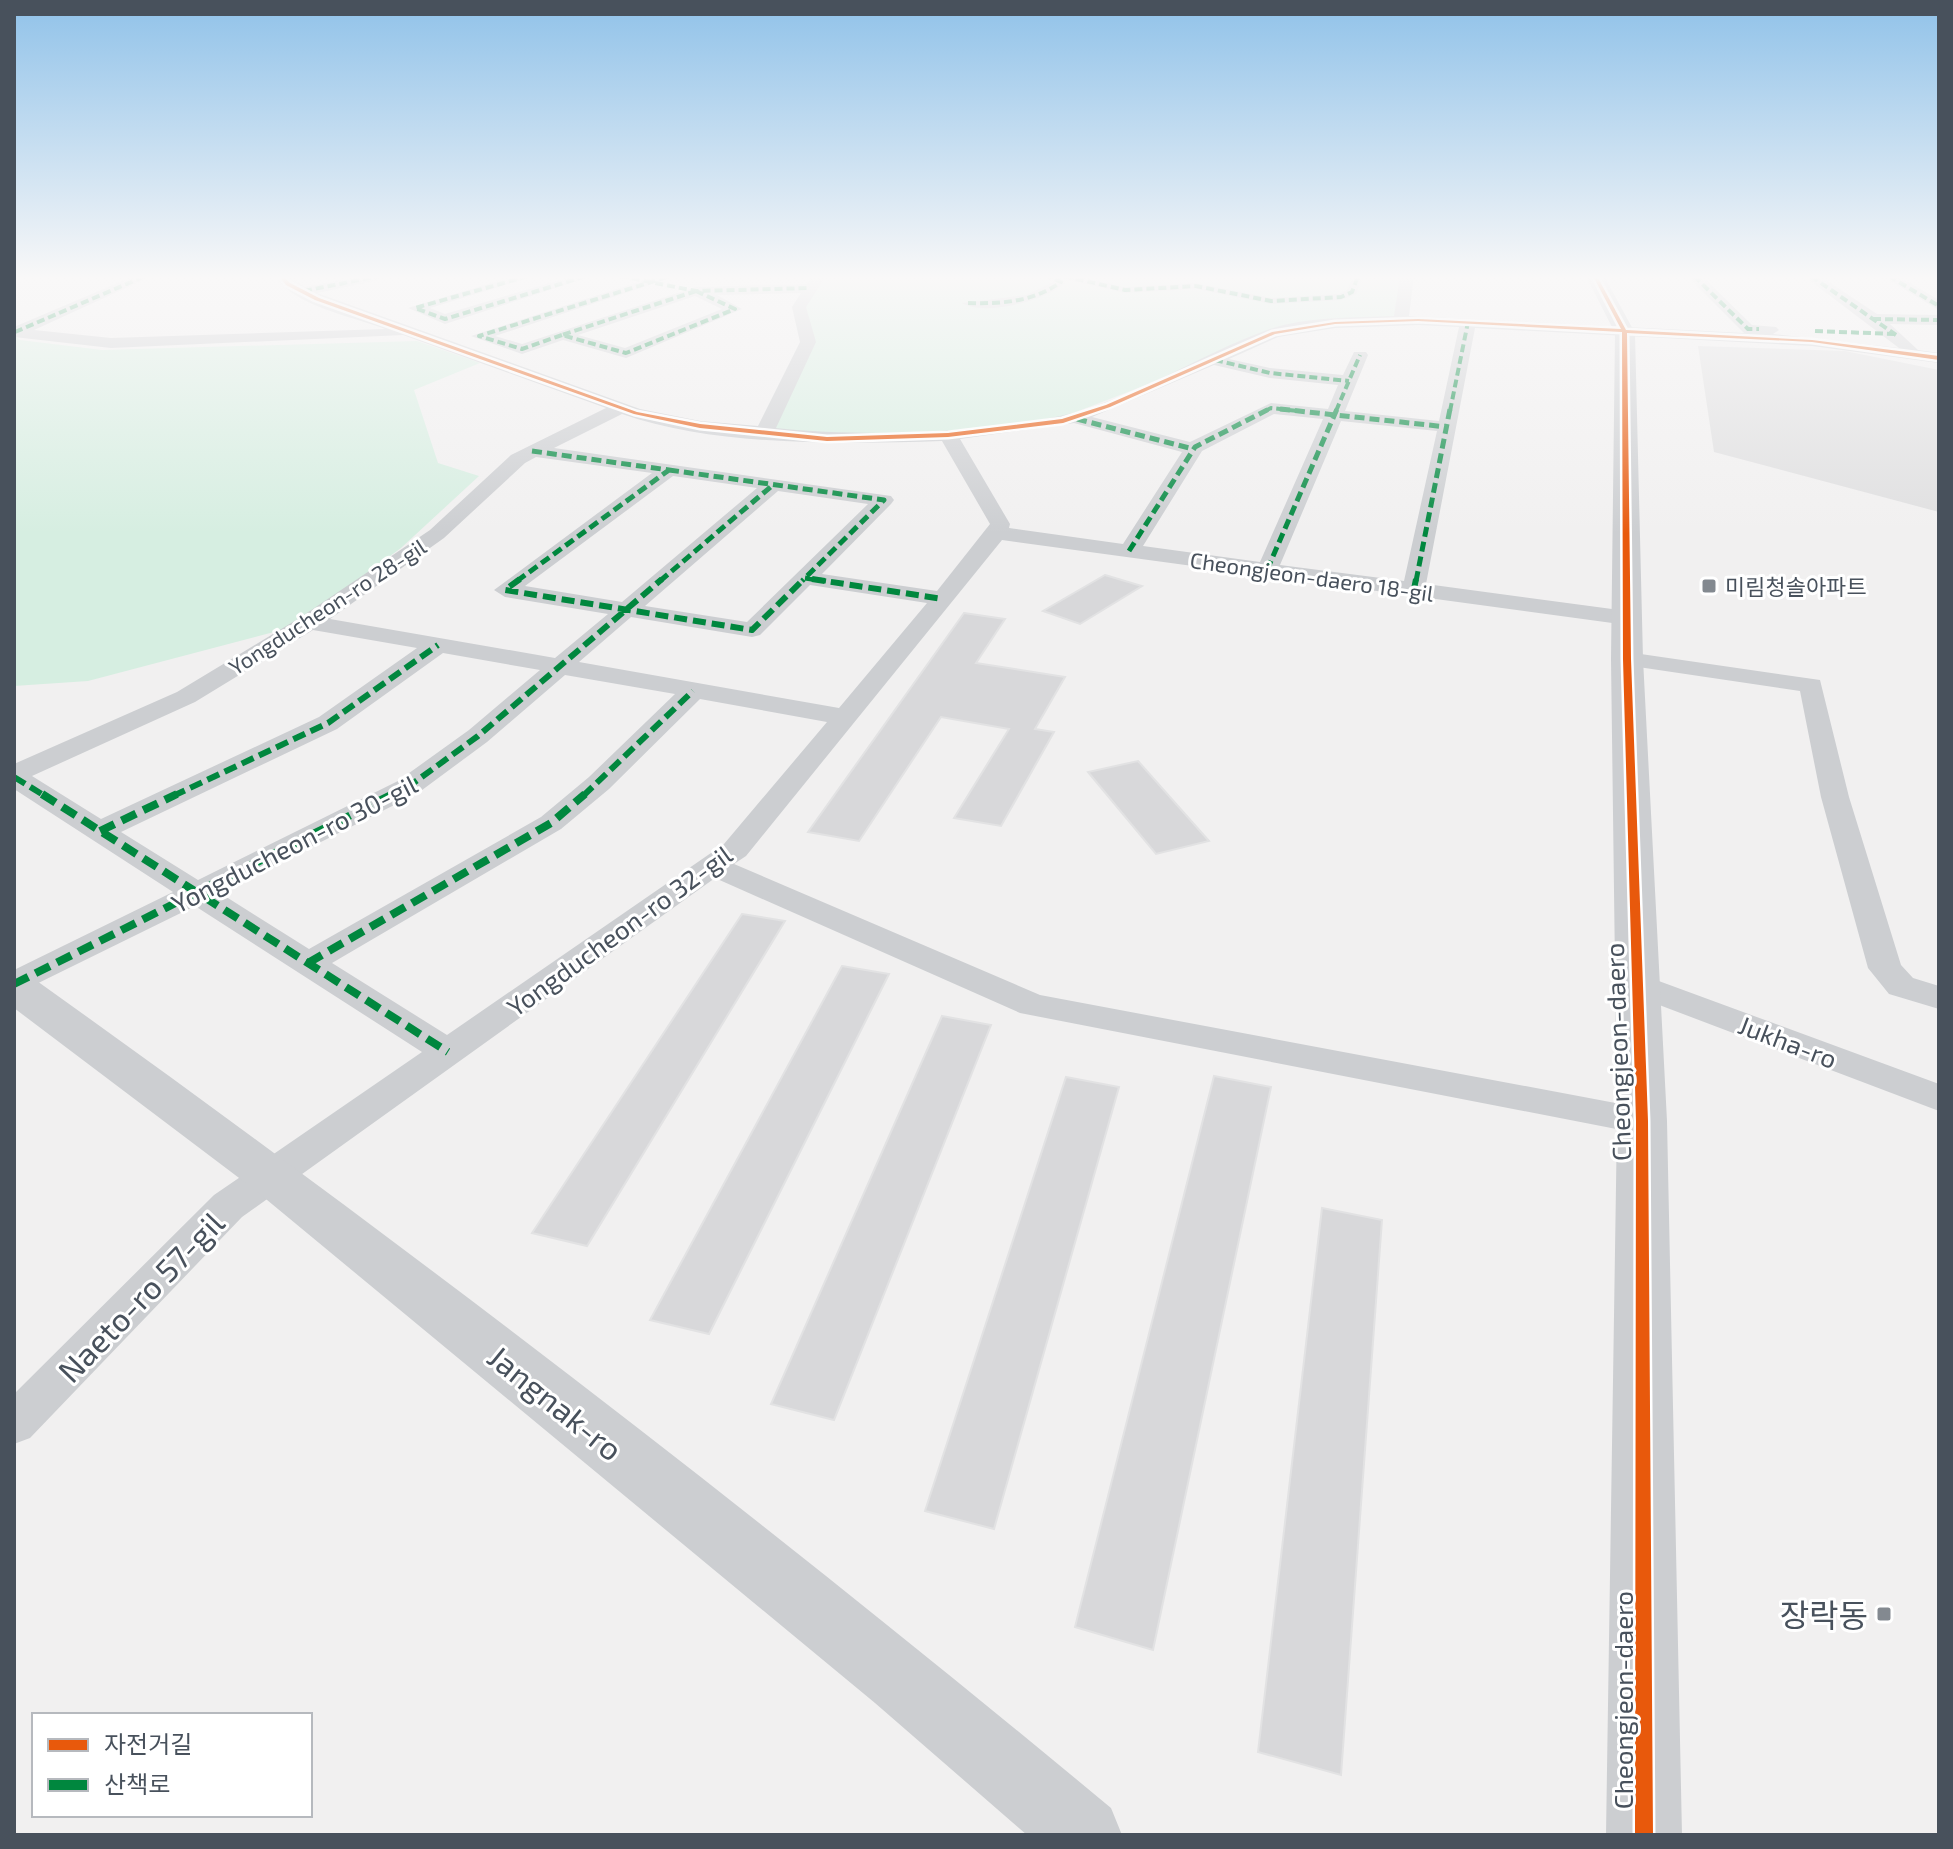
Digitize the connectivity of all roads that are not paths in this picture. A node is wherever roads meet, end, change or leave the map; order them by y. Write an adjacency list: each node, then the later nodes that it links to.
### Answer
1 (494, 362): 9 (street)
2 (798, 362): 13 (street)
3 (1207, 362): 11 (street)
4 (1222, 362): 8 (street)
5 (1357, 362): 8 (street)
6 (1460, 362): 12 (street)
7 (1625, 362): 27 (street, Cheongjeon-daero)
8 (1349, 381): 10 (street)
9 (620, 408): 13 (street); 16 (street, Yongducheon-ro 28-gil)
10 (1335, 415): 12 (street); 15 (street); 21 (street)
11 (1074, 418): 14 (street); 15 (street)
12 (1447, 427): 23 (street)
13 (764, 434): 14 (street)
14 (948, 435): 19 (street)
15 (1193, 449): 20 (street)
16 (532, 451): 17 (street); 26 (street, Yongducheon-ro 28-gil)
17 (669, 470): 18 (street); 25 (street)
18 (774, 484): 22 (street); 25 (street, Yongducheon-ro 30-gil)
19 (997, 533): 20 (street, Cheongjeon-daero 18-gil); 24 (street, Yongducheon-ro 32-gil)
20 (1129, 551): 21 (street, Cheongjeon-daero 18-gil)
21 (1267, 570): 23 (street, Cheongjeon-daero 18-gil)
22 (805, 578): 24 (street); 25 (street)
23 (1414, 589): 27 (street, Cheongjeon-daero 18-gil)
24 (943, 599): 31 (street, Yongducheon-ro 32-gil)
25 (626, 609): 29 (street, Yongducheon-ro 30-gil)
26 (309, 622): 28 (street); 32 (street, Yongducheon-ro 28-gil)
27 (1627, 639): 37 (street, Cheongjeon-daero); 39 (street, Cheongjeon-daero 18-gil)
28 (438, 645): 29 (street); 33 (street)
29 (559, 667): 30 (street); 35 (street, Yongducheon-ro 30-gil)
30 (693, 691): 31 (street); 36 (street)
31 (845, 717): 34 (street, Yongducheon-ro 32-gil)
32 (14, 776): 33 (street)
33 (100, 831): 35 (street)
34 (712, 866): 40 (street, Yongducheon-ro 32-gil); 42 (street)
35 (197, 893): 36 (street); 38 (street, Yongducheon-ro 30-gil)
36 (308, 963): 40 (street)
37 (1637, 984): 41 (street, Jukha-ro); 42 (street, Cheongjeon-daero)
38 (14, 985): 43 (street, Jangnak-ro)
39 (1939, 998)
40 (448, 1052): 43 (street, Yongducheon-ro 32-gil)
41 (1939, 1098)
42 (1642, 1121): 46 (street, Cheongjeon-daero)
43 (273, 1176): 44 (street, Naeto-ro 57-gil); 45 (street, Jangnak-ro)
44 (14, 1424)
45 (1084, 1835)
46 (1644, 1835)

